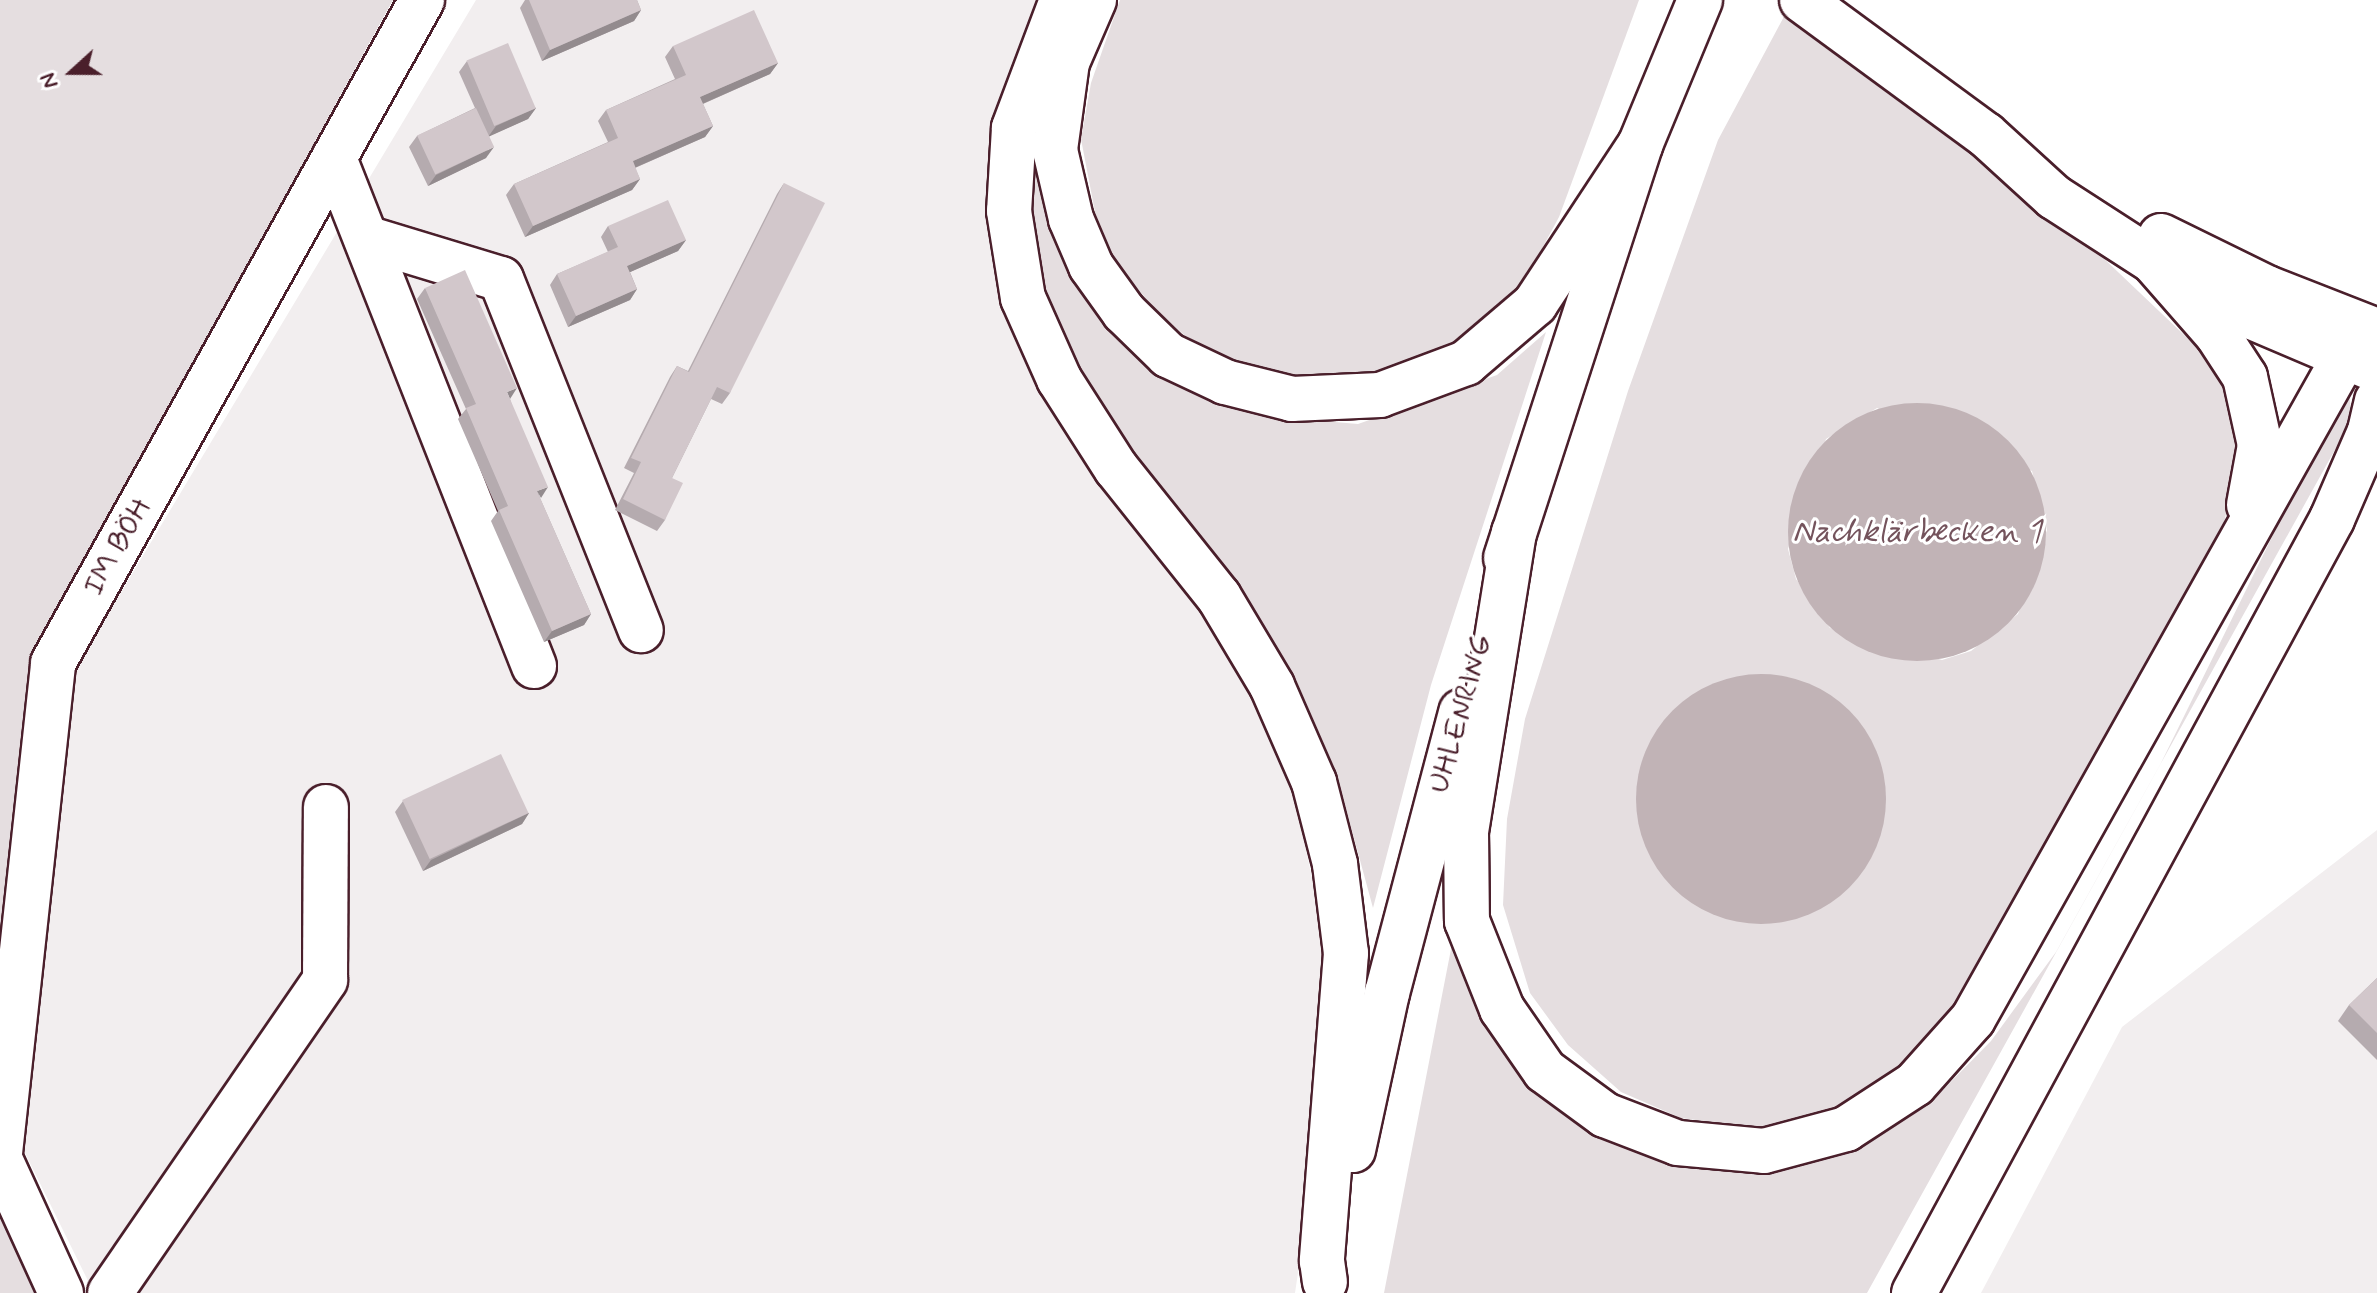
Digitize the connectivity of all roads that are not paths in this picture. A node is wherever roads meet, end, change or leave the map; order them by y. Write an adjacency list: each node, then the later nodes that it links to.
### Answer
1 (422, 0): 8 (main road, IM BÖH)
2 (1062, 0): 21 (main road)
3 (1094, 0): 7 (main road)
4 (1700, 0): 7 (main road)
5 (1802, 0): 6 (main road)
6 (1986, 135): 10 (main road); 11 (main road)
7 (1640, 145): 15 (main road, UHLENRING)
8 (334, 158): 9 (main road); 20 (main road, IM BÖH)
9 (366, 238): 17 (main road); 18 (main road)
10 (2153, 261): 11 (main road); 16 (main road)
11 (2370, 345): 16 (main road)
12 (2377, 401): 14 (main road)
13 (2377, 476): 14 (main road)
14 (2332, 519): 24 (main road)
15 (1514, 532): 16 (main road); 21 (main road, UHLENRING)
16 (2242, 542)
17 (641, 630)
18 (534, 666)
19 (326, 807): 23 (main road)
20 (0, 1156): 22 (main road, IM BÖH)
21 (1324, 1287)
22 (61, 1293)
23 (110, 1293)
24 (1914, 1293)

